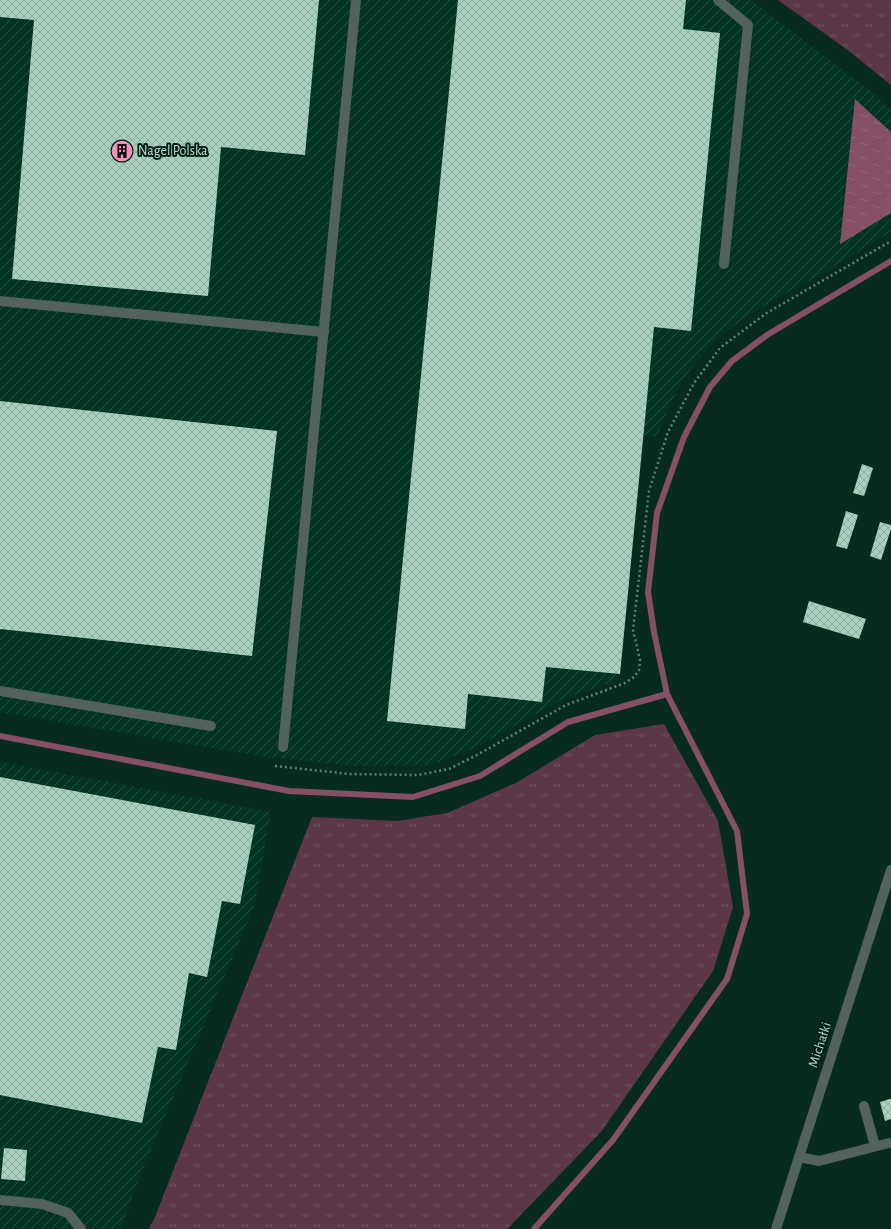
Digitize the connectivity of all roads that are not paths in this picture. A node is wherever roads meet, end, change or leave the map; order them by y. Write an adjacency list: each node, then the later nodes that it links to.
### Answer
1 (356, 0): 5 (street)
2 (718, 0): 3 (street)
3 (724, 264)
4 (0, 301): 5 (street)
5 (324, 332): 8 (street)
6 (0, 691): 7 (street)
7 (211, 726)
8 (283, 747)
9 (891, 870): 13 (street, Michałki)
10 (864, 1106): 12 (street)
11 (889, 1143): 12 (street)
12 (875, 1146): 13 (street)
13 (799, 1157): 16 (street, Michałki)
14 (0, 1200): 15 (street)
15 (81, 1229)
16 (776, 1229)

